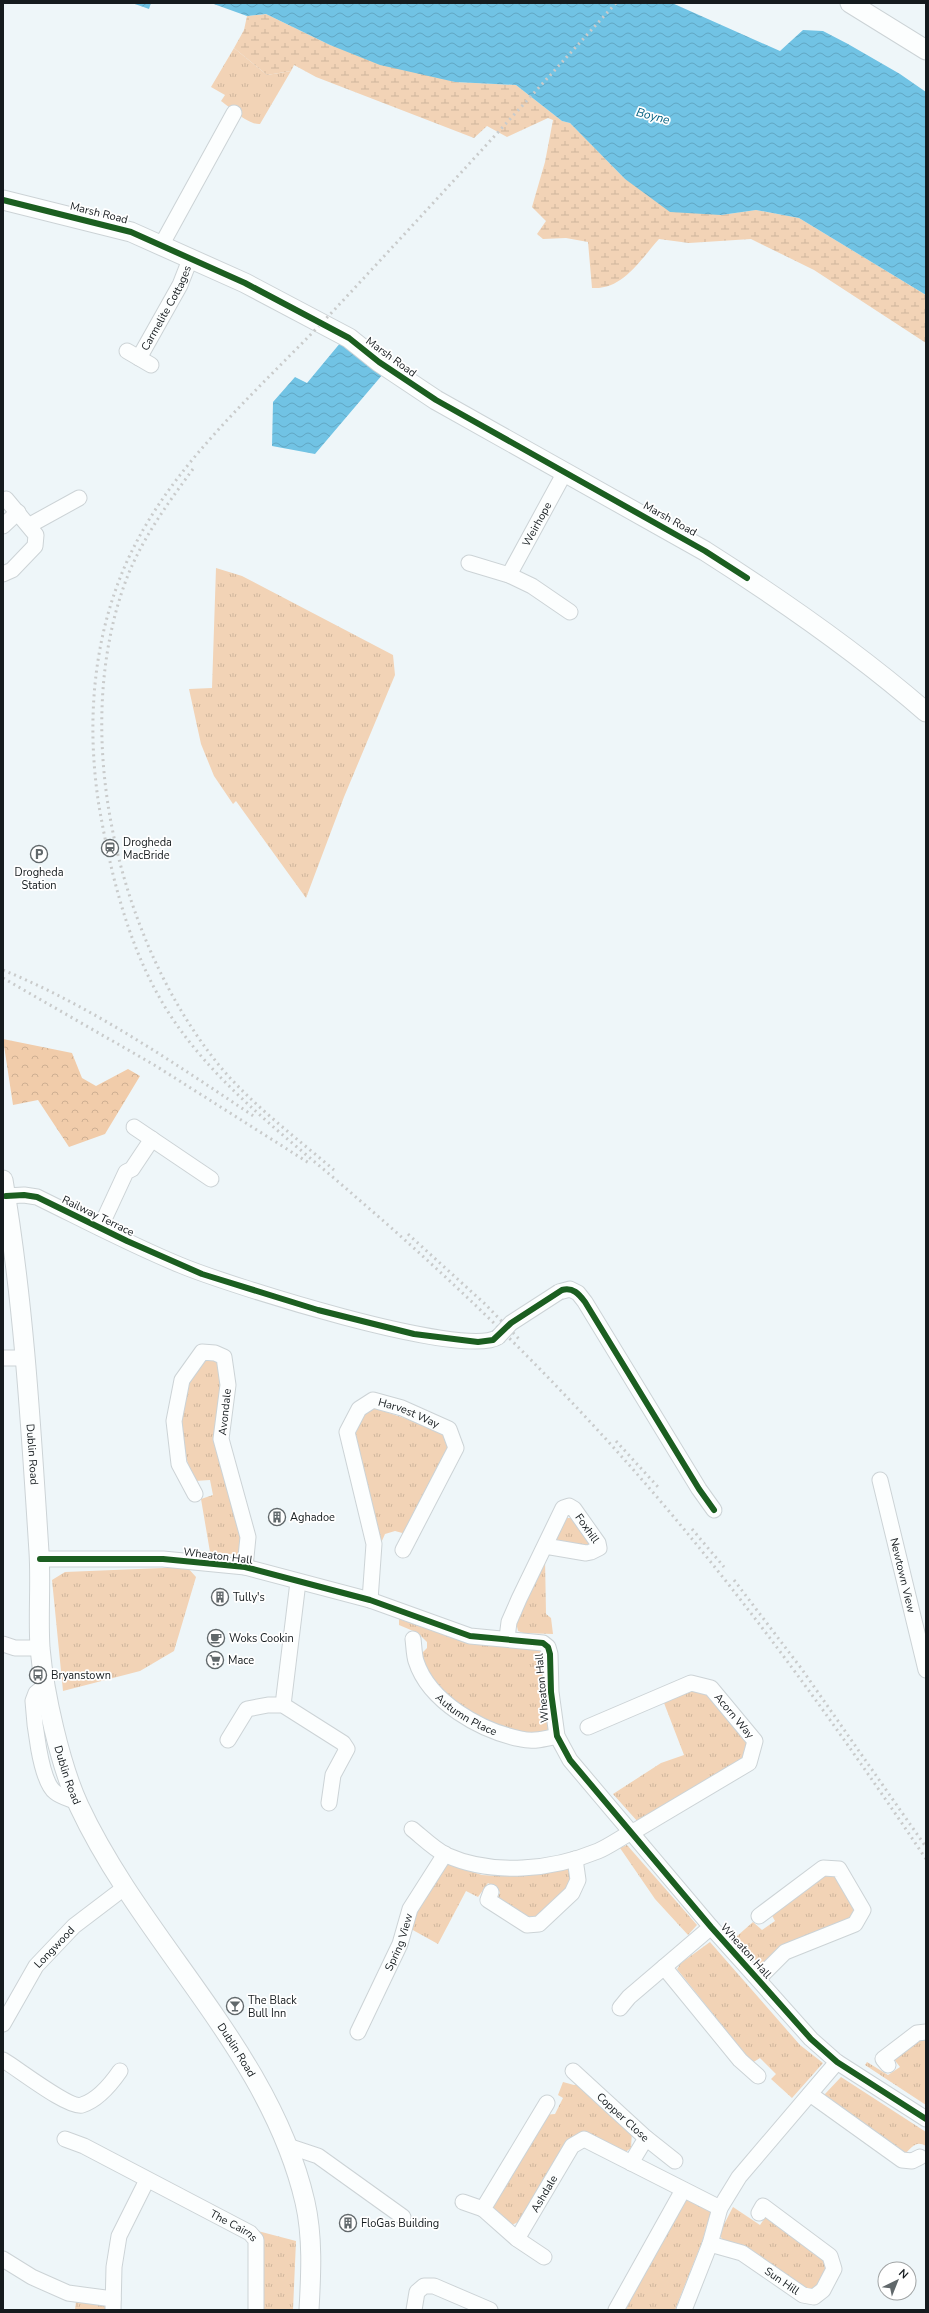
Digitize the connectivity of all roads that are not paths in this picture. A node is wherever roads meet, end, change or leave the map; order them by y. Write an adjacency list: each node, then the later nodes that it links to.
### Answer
1 (850, 3): 2 (main road)
2 (926, 50)
3 (234, 113): 5 (street)
4 (3, 200): 5 (main road, Marsh Road)
5 (162, 244): 6 (main road, Marsh Road)
6 (191, 257): 7 (street, Carmelite Cottages); 8 (main road, Marsh Road)
7 (139, 358)
8 (565, 472): 16 (street, Weirhope); 18 (main road, Marsh Road)
9 (79, 498): 12 (street)
10 (6, 499): 11 (street)
11 (18, 512): 12 (street); 13 (street)
12 (30, 525): 15 (street)
13 (3, 526)
14 (469, 563): 16 (street)
15 (3, 574)
16 (509, 575): 17 (street)
17 (570, 612)
18 (926, 712)
19 (134, 1127): 20 (street)
20 (152, 1139): 21 (street); 23 (street)
21 (211, 1179)
22 (4, 1188): 23 (street, Railway Terrace); 25 (main road, Dublin Road)
23 (100, 1228): 28 (street, Railway Terrace, bridge)
24 (3, 1358): 25 (street)
25 (24, 1358): 31 (main road, Dublin Road)
26 (880, 1480): 39 (street, Newtown View)
27 (195, 1494): 32 (street, Avondale)
28 (714, 1510)
29 (545, 1546): 35 (street)
30 (403, 1550): 34 (street, Harvest Way)
31 (40, 1559): 32 (street, Wheaton Hall); 38 (main road, Dublin Road)
32 (245, 1567): 33 (street, Wheaton Hall)
33 (298, 1582): 34 (street, Wheaton Hall); 40 (street)
34 (370, 1600): 35 (street, Wheaton Hall)
35 (507, 1638): 42 (street, Wheaton Hall)
36 (413, 1640): 42 (street, Autumn Place)
37 (3, 1644): 38 (street)
38 (40, 1648): 49 (main road, Dublin Road)
39 (926, 1670)
40 (283, 1705): 43 (street); 44 (street)
41 (588, 1727): 46 (street, Acorn Way)
42 (557, 1736): 46 (street, Wheaton Hall)
43 (228, 1740)
44 (329, 1803)
45 (412, 1829): 47 (street)
46 (631, 1832): 48 (street); 52 (street, Wheaton Hall)
47 (445, 1854): 48 (street); 57 (street, Spring View)
48 (575, 1859): 50 (street)
49 (124, 1888): 56 (street, Longwood); 70 (main road, Dublin Road)
50 (491, 1892)
51 (760, 1916): 54 (street)
52 (710, 1927): 53 (street); 54 (street, Wheaton Hall)
53 (664, 1967): 55 (street); 64 (street)
54 (758, 1979): 60 (street, Wheaton Hall)
55 (620, 2008)
56 (3, 2024)
57 (358, 2032)
58 (926, 2032): 61 (street)
59 (3, 2060): 62 (street)
60 (837, 2062): 65 (street); 67 (street, Wheaton Hall)
61 (888, 2065)
62 (120, 2071)
63 (573, 2071): 68 (street, Copper Close)
64 (758, 2076)
65 (810, 2094): 71 (street); 77 (street)
66 (547, 2102): 78 (street)
67 (926, 2119)
68 (646, 2138): 72 (street, Copper Close); 73 (street)
69 (64, 2139): 74 (street, The Cairns)
70 (288, 2146): 80 (street); 87 (main road, Dublin Road)
71 (920, 2157)
72 (674, 2161)
73 (631, 2163): 75 (street, Ashdale); 81 (street, Ashdale)
74 (147, 2180): 85 (street); 86 (street, The Cairns)
75 (683, 2190): 77 (street, Ashdale); 90 (street)
76 (463, 2202): 78 (street)
77 (720, 2208): 82 (street)
78 (483, 2209): 81 (street)
79 (758, 2213): 82 (street, Sun Hill)
80 (403, 2217)
81 (517, 2239): 83 (street)
82 (710, 2244): 91 (street)
83 (544, 2257)
84 (3, 2258): 85 (street)
85 (113, 2304)
86 (256, 2310)
87 (309, 2310)
88 (414, 2310): 89 (street)
89 (490, 2310)
90 (616, 2310)
91 (684, 2310)

